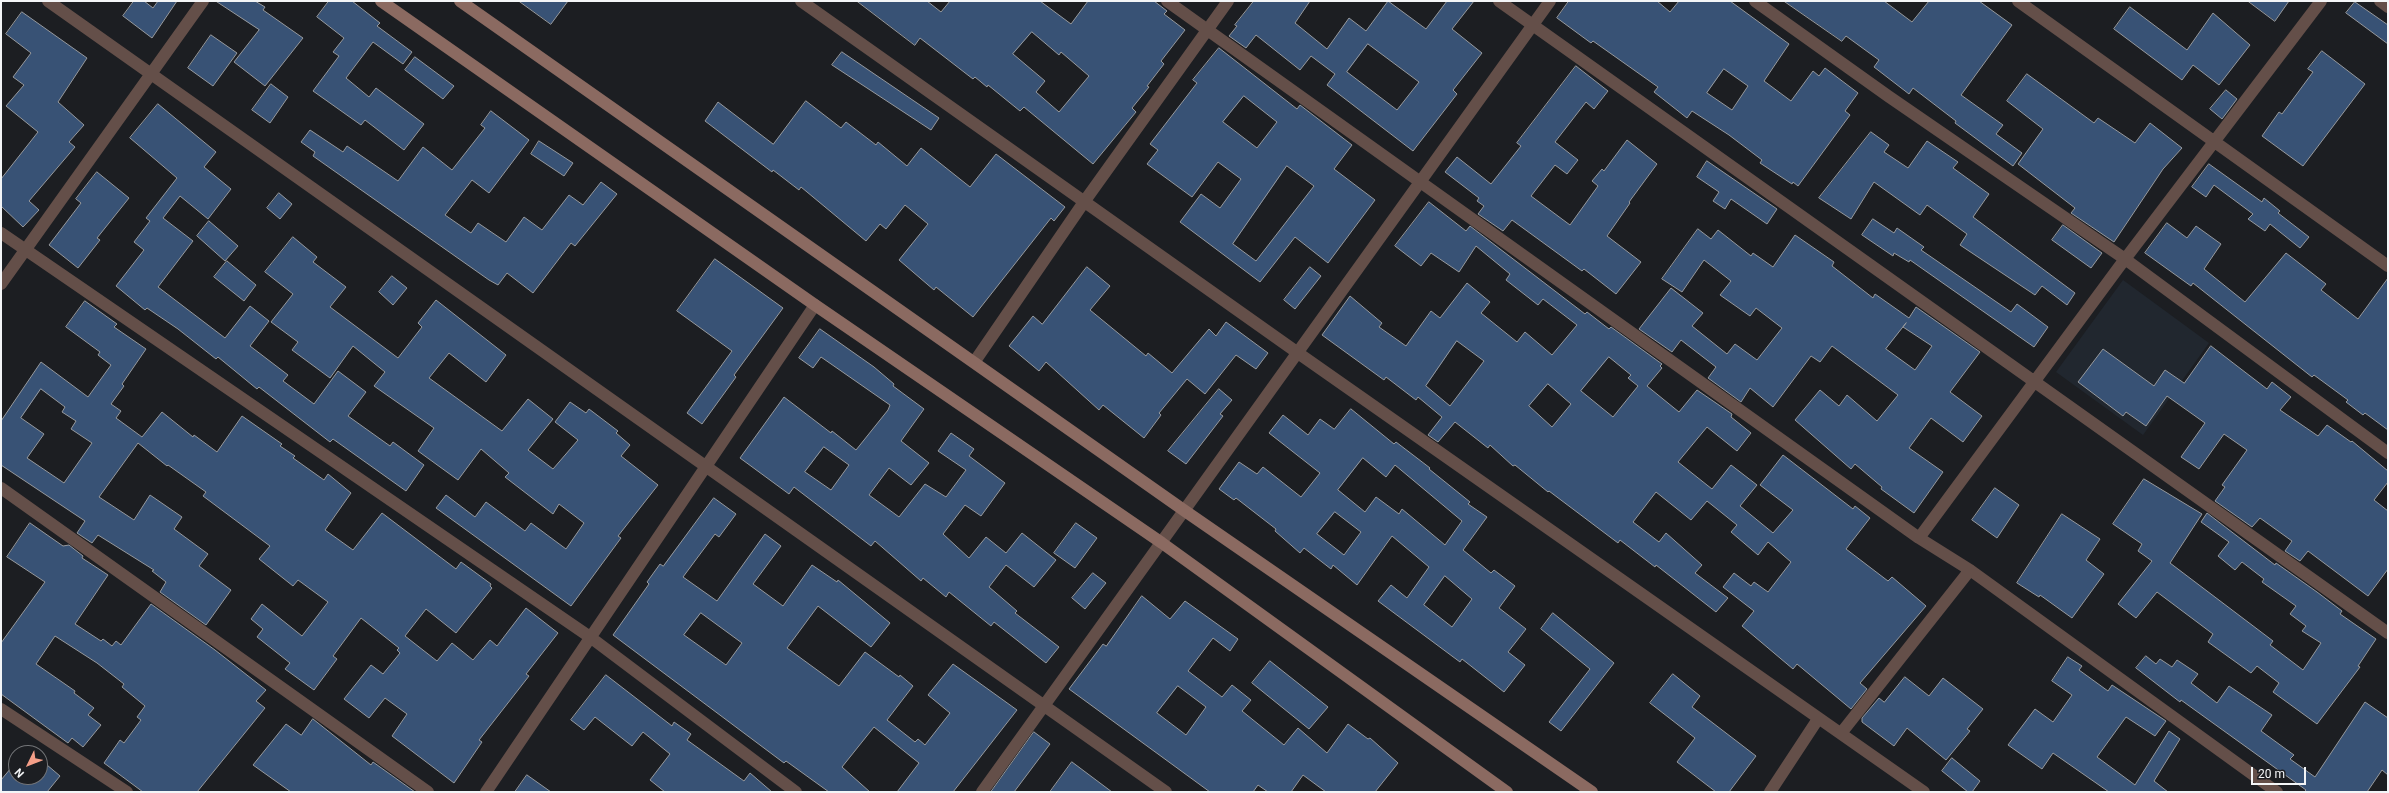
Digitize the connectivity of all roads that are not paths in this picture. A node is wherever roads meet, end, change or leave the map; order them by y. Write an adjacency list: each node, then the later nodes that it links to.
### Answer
1 (48, 1): 17 (street)
2 (203, 1): 17 (street)
3 (381, 1): 26 (main road)
4 (460, 1): 28 (main road)
5 (801, 1): 20 (street)
6 (1167, 1): 16 (street)
7 (1228, 1): 16 (street)
8 (1498, 1): 15 (street)
9 (1550, 1): 15 (street)
10 (1755, 1): 23 (street)
11 (2018, 1): 18 (street)
12 (2321, 1): 18 (street)
13 (2380, 1): 14 (street)
14 (2388, 7)
15 (1533, 25): 19 (street); 29 (street)
16 (1207, 30): 19 (street); 20 (street)
17 (150, 74): 22 (street); 31 (street)
18 (2215, 141): 23 (street); 24 (street)
19 (1421, 182): 27 (street); 34 (street)
20 (1084, 202): 27 (street); 28 (street)
21 (1, 233): 22 (street)
22 (25, 250): 25 (street); 38 (street)
23 (2125, 259): 29 (street); 30 (street)
24 (2388, 266)
25 (1, 284)
26 (815, 305): 31 (street); 35 (main road)
27 (1298, 354): 33 (street); 41 (street)
28 (975, 361): 33 (main road)
29 (2035, 382): 34 (street); 37 (street)
30 (2388, 453)
31 (704, 465): 38 (street); 39 (street)
32 (1, 488): 44 (street)
33 (1185, 511): 35 (street); 50 (main road)
34 (1919, 538): 36 (street)
35 (1162, 543): 39 (street); 49 (main road)
36 (1970, 570): 42 (street); 53 (street)
37 (2388, 632)
38 (590, 637): 45 (street); 46 (street)
39 (1045, 706): 47 (street); 48 (street)
40 (1, 709): 43 (street)
41 (1818, 718): 42 (street); 51 (street)
42 (1842, 732): 52 (street)
43 (126, 792)
44 (428, 792)
45 (486, 792)
46 (796, 792)
47 (982, 792)
48 (1166, 792)
49 (1507, 792)
50 (1592, 792)
51 (1770, 792)
52 (1924, 792)
53 (2277, 792)

